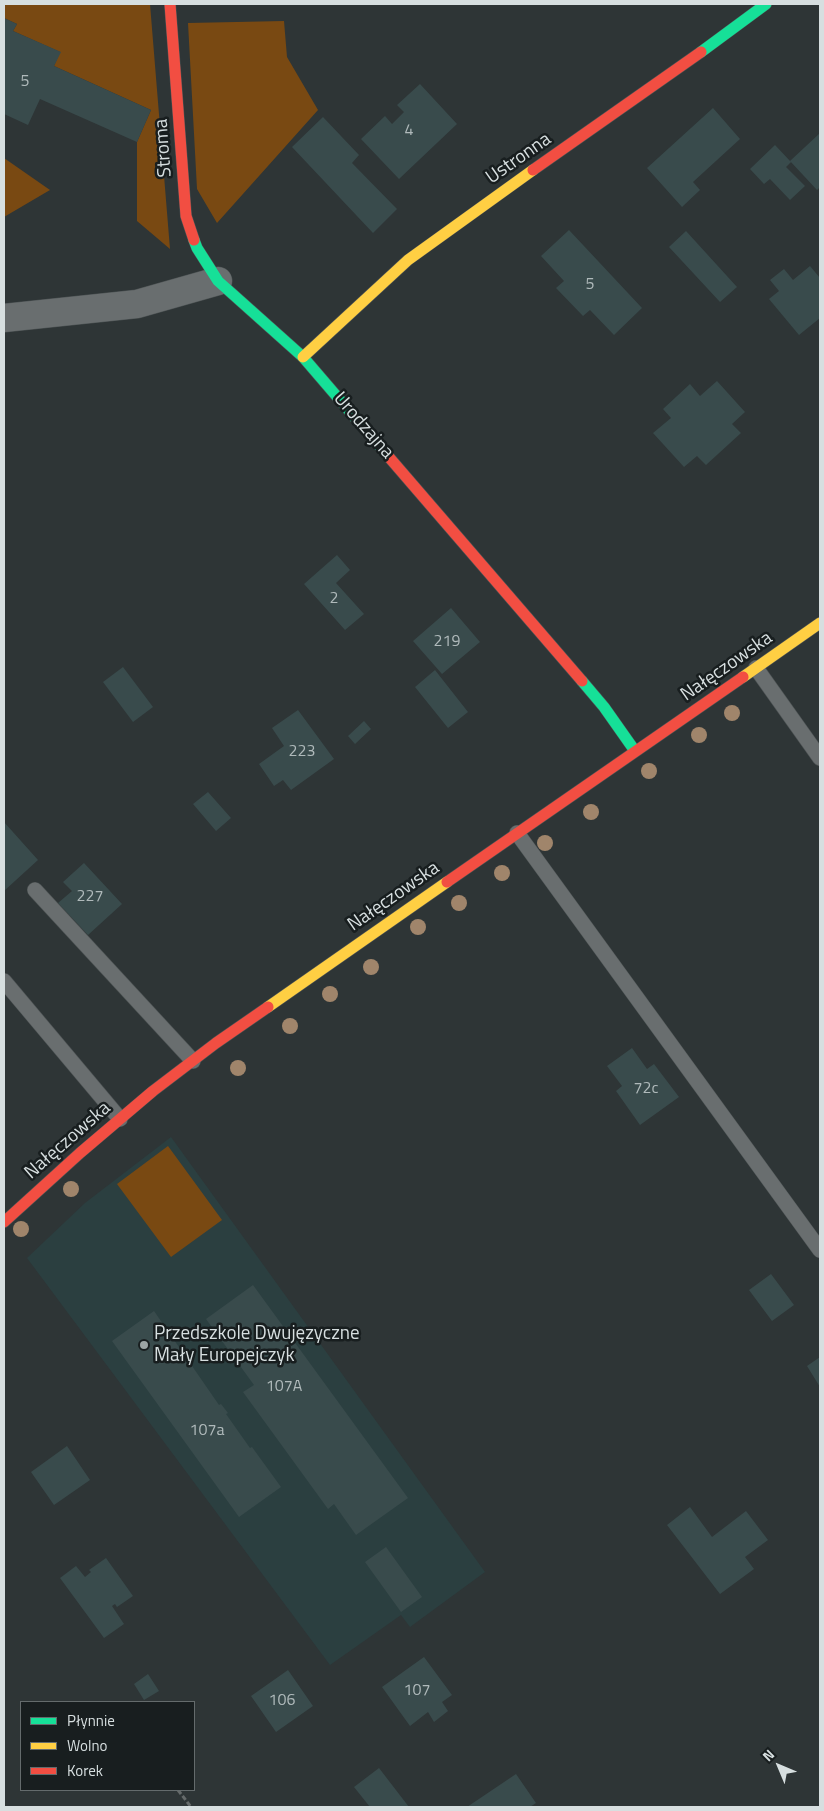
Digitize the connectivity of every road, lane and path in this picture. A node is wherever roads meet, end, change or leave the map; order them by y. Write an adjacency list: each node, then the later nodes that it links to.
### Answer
1 (170, 4): 3 (street, Stroma)
2 (766, 4): 5 (street, Ustronna)
3 (218, 281): 4 (street); 5 (street, Urodzajna)
4 (4, 318)
5 (303, 358): 8 (street, Urodzajna)
6 (820, 623): 7 (street, Nałęczowska)
7 (756, 668): 8 (street, Nałęczowska); 9 (lane)
8 (635, 751): 10 (street, Nałęczowska)
9 (820, 758)
10 (517, 833): 13 (street, Nałęczowska); 16 (lane)
11 (35, 890): 13 (lane)
12 (4, 981): 14 (lane)
13 (193, 1061): 14 (street, Nałęczowska)
14 (120, 1119): 15 (street, Nałęczowska)
15 (4, 1222)
16 (820, 1250)
17 (179, 1791): 18 (path)
18 (191, 1807)

